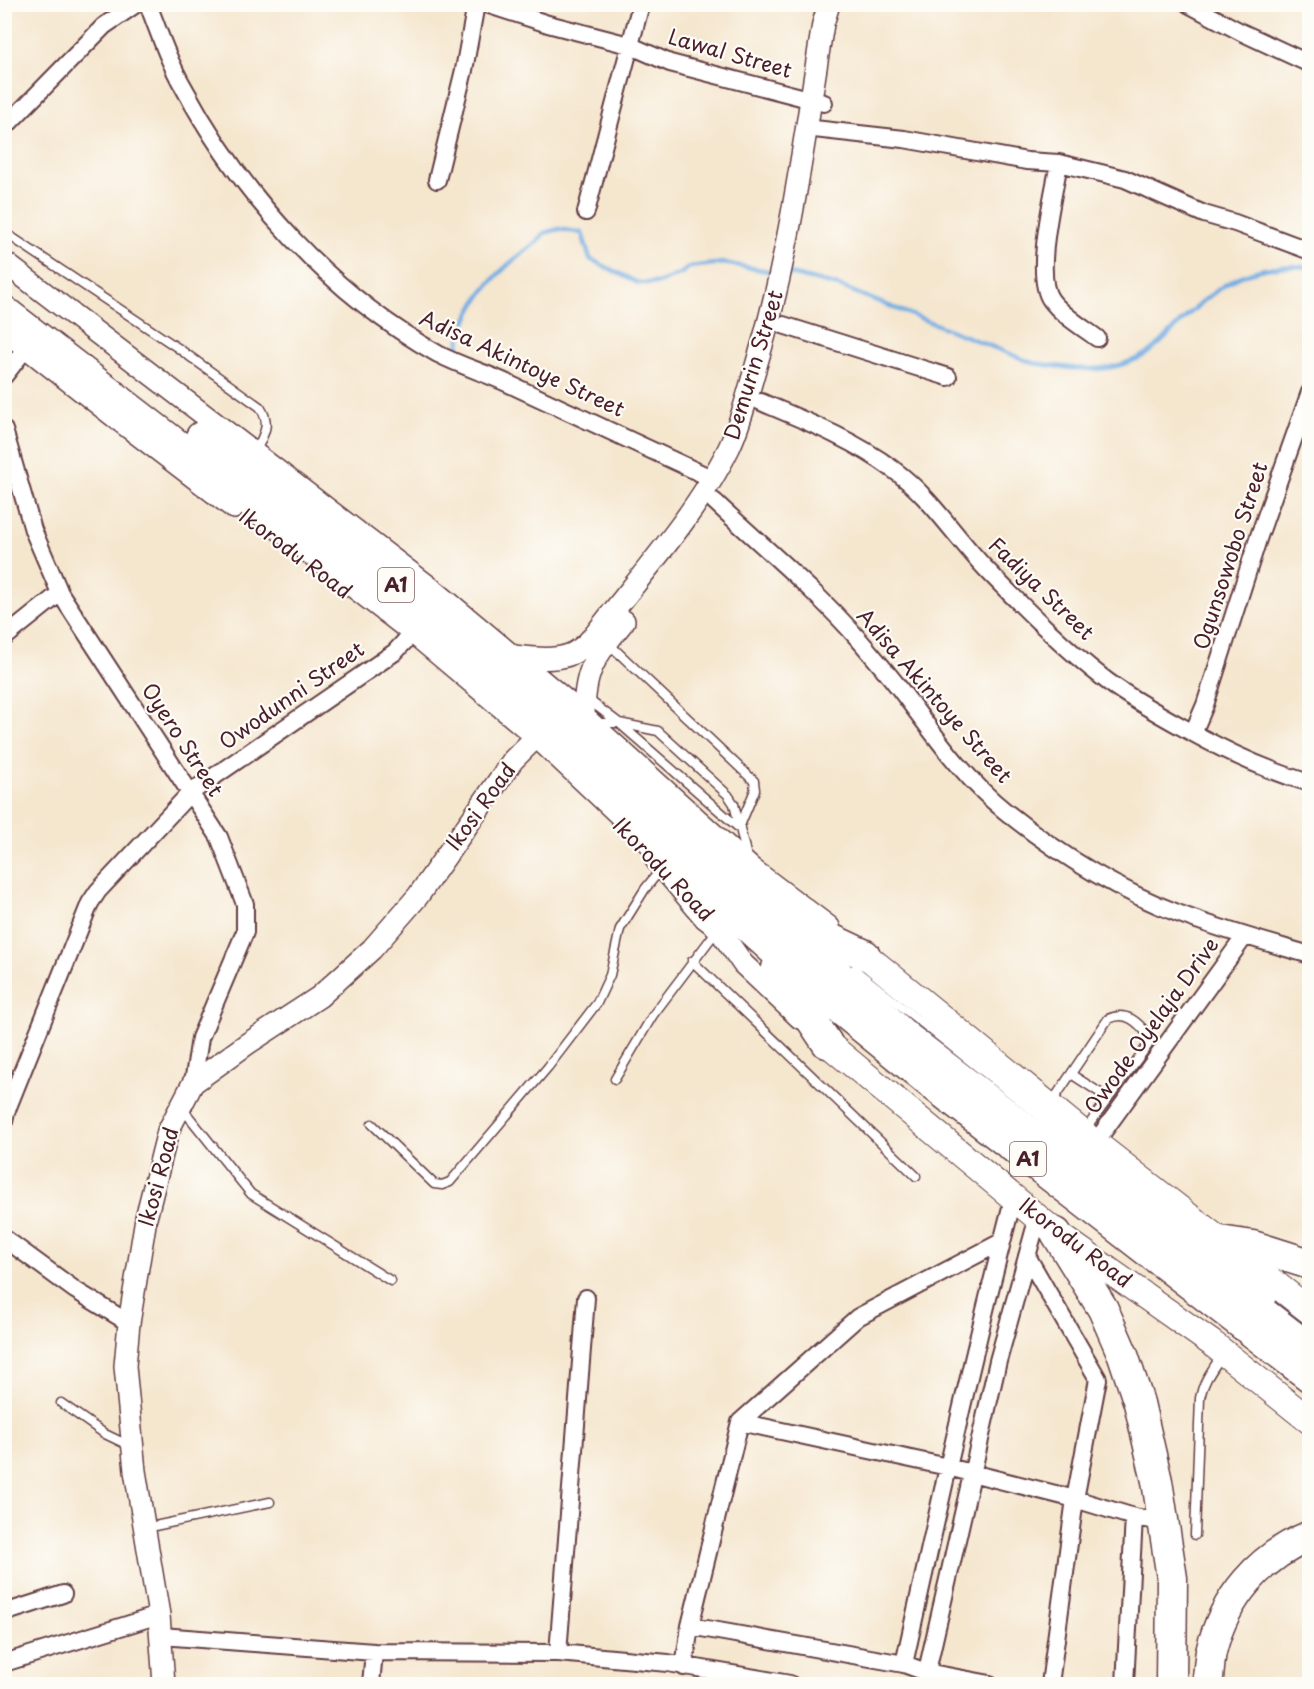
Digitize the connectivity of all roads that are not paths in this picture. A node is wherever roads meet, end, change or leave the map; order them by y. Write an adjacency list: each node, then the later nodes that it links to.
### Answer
1 (136, 4): 12 (street)
2 (148, 4): 35 (street, Adisa Akintoye Street)
3 (476, 4): 15 (street)
4 (486, 4): 9 (street, Lawal Street)
5 (641, 4): 9 (street)
6 (829, 4): 11 (street, Demurin Street)
7 (844, 4): 11 (street, Demurin Street)
8 (1188, 4): 10 (street)
9 (629, 45): 11 (street, Lawal Street); 16 (street)
10 (1310, 64)
11 (817, 102): 13 (street, Demurin Street)
12 (4, 128)
13 (812, 129): 14 (street); 21 (street, Demurin Street)
14 (1059, 164): 18 (street); 26 (street)
15 (437, 180)
16 (586, 212)
17 (4, 232): 34 (lane)
18 (1310, 251)
19 (4, 262): 34 (street, Ikorodu Road)
20 (4, 272): 42 (lane)
21 (787, 280): 24 (street, Demurin Street); 35 (street, Demurin Street)
22 (4, 289): 43 (highway, Ikorodu Road / A1)
23 (4, 311): 56 (highway, Ikorodu Road / A1)
24 (783, 325): 29 (street); 31 (street, Demurin Street)
25 (4, 330): 27 (street, Ikorodu Road)
26 (1097, 338)
27 (26, 348): 28 (street); 40 (street, Ikorodu Road)
28 (4, 376)
29 (948, 377)
30 (1310, 392): 33 (street, Ogunsowobo Street)
31 (760, 402): 36 (street, Demurin Street); 45 (street, Fadiya Street)
32 (4, 430): 37 (street, Oyero Street)
33 (1304, 431): 45 (street, Ogunsowobo Street)
34 (254, 453): 41 (street, Ikorodu Road)
35 (711, 478): 38 (street, Demurin Street)
36 (714, 501): 38 (street, Demurin Street); 58 (street, Adisa Akintoye Street)
37 (60, 593): 39 (street); 49 (street, Oyero Street)
38 (602, 637): 41 (street, Demurin Street); 43 (street, Demurin Street); 50 (lane)
39 (4, 638)
40 (407, 639): 46 (street, Ikorodu Road); 49 (street, Owodunni Street)
41 (513, 656): 43 (street, Ikorodu Road)
42 (528, 681)
43 (582, 717): 44 (lane); 44 (lane); 51 (lane); 55 (street, Ikorodu Road); 56 (highway, Ikorodu Road / A1)
44 (619, 723): 50 (lane); 50 (lane)
45 (1193, 733): 48 (street, Fadiya Street)
46 (530, 743): 54 (street, Ikorodu Road); 66 (street, Ikosi Road)
47 (611, 754): 56 (lane)
48 (1310, 783)
49 (190, 794): 66 (street, Oyero Street); 70 (street, Owodunni Street)
50 (739, 828): 53 (lane)
51 (726, 833)
52 (735, 841): 53 (lane)
53 (744, 848): 55 (lane)
54 (663, 867): 57 (street, Ikorodu Road); 71 (lane)
55 (752, 869): 61 (street, Ikorodu Road)
56 (774, 913): 59 (lane); 61 (highway); 63 (highway); 86 (lane); 87 (highway, Ikorodu Road / A1); 88 (highway, Ikorodu Road / A1)
57 (718, 928): 62 (lane); 63 (street, Ikorodu Road)
58 (1245, 936): 60 (street, Adisa Akintoye Street); 72 (street, Owode Oyelaja Drive)
59 (829, 948)
60 (1310, 955)
61 (856, 959): 69 (main road, Ikorodu Road); 83 (lane)
62 (692, 961): 65 (lane); 73 (lane)
63 (827, 1043): 74 (main road, Ikorodu Road)
64 (1071, 1074): 67 (lane); 67 (lane); 69 (lane)
65 (615, 1079)
66 (193, 1083): 68 (street, Ikosi Road)
67 (1108, 1098): 72 (lane)
68 (181, 1106): 81 (lane); 85 (street, Ikosi Road)
69 (1049, 1106): 72 (main road, Ikorodu Road)
70 (4, 1122)
71 (372, 1124)
72 (1089, 1138): 77 (main road, Ikorodu Road)
73 (916, 1176)
74 (1014, 1196): 75 (main road, Ikorodu Road); 78 (street)
75 (1047, 1225): 79 (street); 86 (main road, Ikorodu Road); 98 (highway)
76 (4, 1238): 85 (street)
77 (1220, 1240): 80 (highway); 84 (main road, Ikorodu Road)
78 (1001, 1242): 91 (street); 93 (street)
79 (1027, 1256): 94 (street); 95 (street)
80 (1310, 1264)
81 (392, 1281)
82 (586, 1299): 108 (street)
83 (1281, 1308)
84 (1310, 1311)
85 (129, 1323): 92 (street, Ikosi Road)
86 (1229, 1342): 90 (main road, Ikorodu Road); 100 (lane)
87 (1310, 1349)
88 (1310, 1377)
89 (61, 1403): 92 (lane)
90 (1310, 1421)
91 (740, 1422): 93 (street); 105 (street)
92 (132, 1447): 99 (street, Ikosi Road)
93 (948, 1467): 94 (street); 110 (street)
94 (973, 1474): 95 (street); 112 (street)
95 (1076, 1499): 97 (street); 117 (street)
96 (270, 1502): 99 (lane)
97 (1134, 1517): 98 (street); 118 (street)
98 (1164, 1522): 119 (highway)
99 (144, 1528): 104 (street, Ikosi Road)
100 (1195, 1535)
101 (1310, 1536): 120 (highway)
102 (63, 1594): 103 (street)
103 (4, 1613)
104 (159, 1615): 106 (street, Ikosi Road); 109 (street)
105 (690, 1626): 110 (street); 111 (street)
106 (161, 1636): 107 (street); 113 (street, Ikosi Road)
107 (374, 1652): 108 (street); 114 (street)
108 (558, 1653): 111 (street)
109 (4, 1663)
110 (904, 1664): 112 (street)
111 (684, 1667): 115 (street)
112 (925, 1678): 116 (street)
113 (164, 1684)
114 (371, 1684)
115 (790, 1684)
116 (990, 1684)
117 (1050, 1684)
118 (1125, 1684)
119 (1170, 1684)
120 (1207, 1684)

